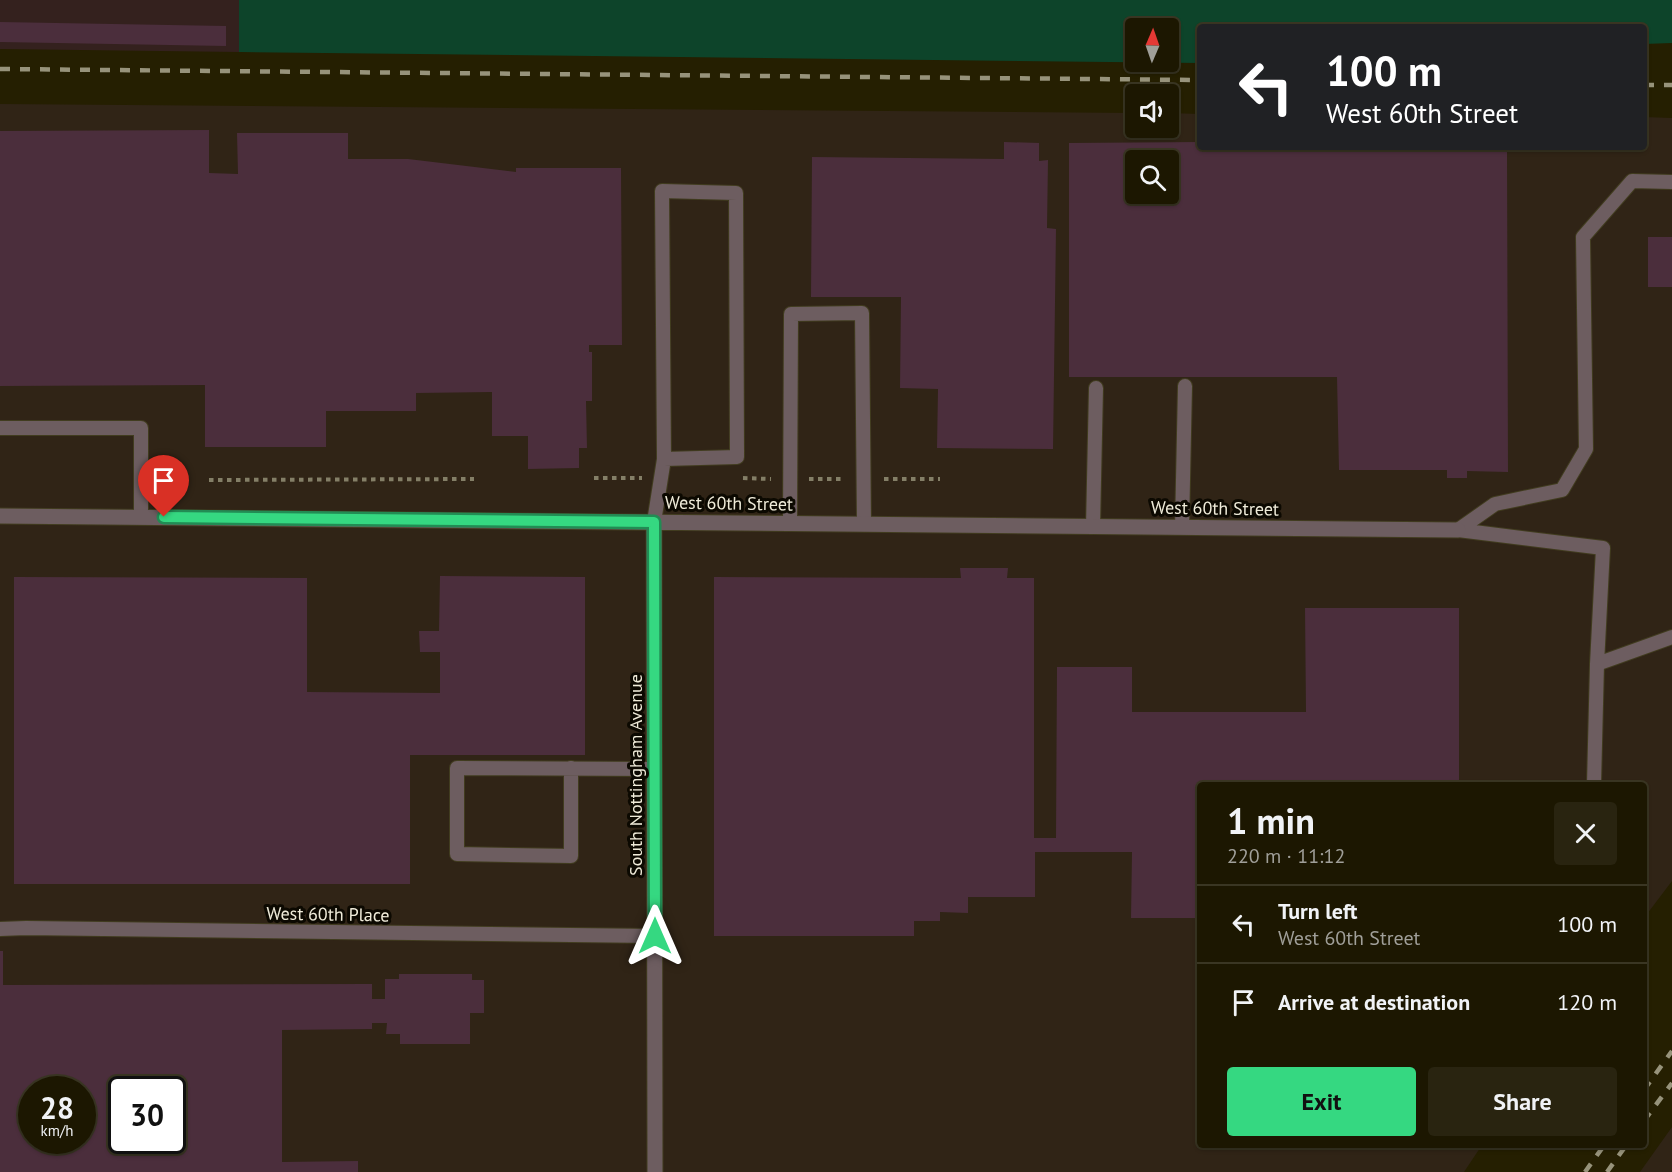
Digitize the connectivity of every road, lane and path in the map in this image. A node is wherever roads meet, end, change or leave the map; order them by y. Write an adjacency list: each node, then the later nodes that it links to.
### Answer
1 (1672, 182): 15 (lane)
2 (1185, 386): 14 (lane)
3 (1096, 388): 13 (lane)
4 (0, 428): 9 (lane)
5 (664, 459): 5 (lane); 10 (lane)
6 (474, 479): 7 (path)
7 (209, 480)
8 (0, 516): 9 (street, West 60th Street)
9 (141, 517): 10 (street, West 60th Street)
10 (654, 522): 11 (street, West 60th Street); 19 (street, South Nottingham Avenue)
11 (790, 524): 12 (street, West 60th Street); 12 (lane)
12 (864, 524): 13 (street, West 60th Street)
13 (1093, 527): 14 (street, West 60th Street)
14 (1182, 527): 15 (street, West 60th Street)
15 (1458, 530): 17 (lane)
16 (1672, 637): 17 (lane)
17 (1597, 664): 20 (lane)
18 (571, 768): 18 (lane); 19 (lane)
19 (654, 769): 22 (street, South Nottingham Avenue)
20 (1594, 782)
21 (0, 929): 22 (lane, West 60th Place)
22 (655, 936): 23 (street, South Nottingham Avenue)
23 (655, 1172)

